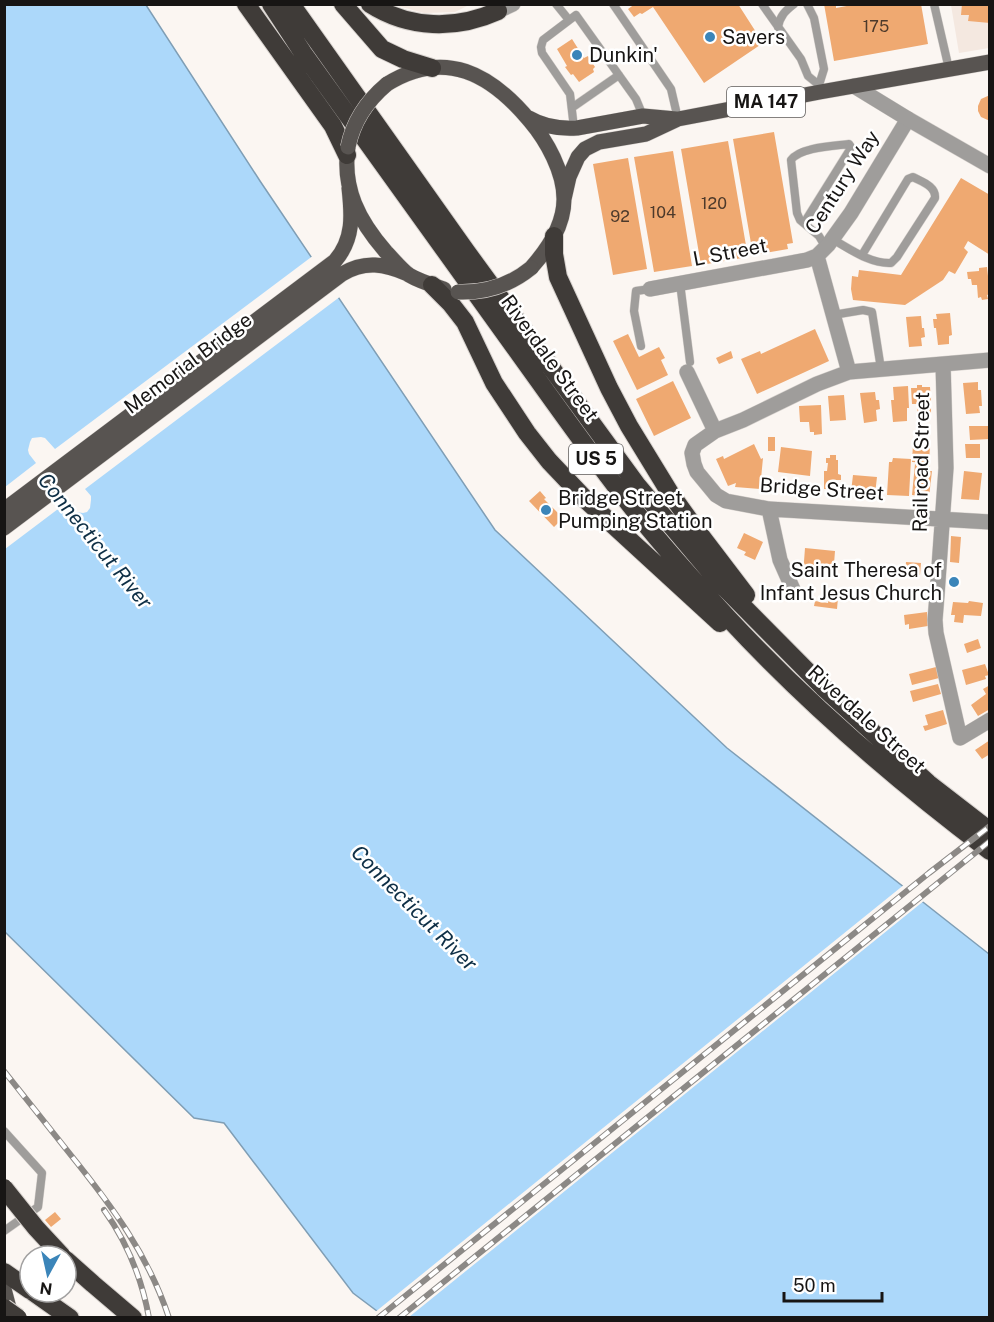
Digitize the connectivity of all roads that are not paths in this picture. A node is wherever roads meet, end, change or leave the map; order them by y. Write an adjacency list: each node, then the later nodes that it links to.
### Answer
1 (246, 4): 27 (highway)
2 (271, 4): 54 (highway, Riverdale Street / US 5)
3 (291, 4): 53 (highway, Riverdale Street / US 5)
4 (343, 4): 16 (highway)
5 (370, 4): 12 (highway)
6 (556, 4): 13 (lane)
7 (613, 4): 24 (lane)
8 (762, 4): 14 (lane)
9 (794, 4): 14 (lane)
10 (807, 4): 20 (lane)
11 (933, 4): 17 (lane)
12 (502, 7)
13 (569, 20): 18 (lane); 21 (lane)
14 (778, 27): 20 (lane)
15 (990, 62): 17 (main road, MA 147)
16 (432, 68): 22 (main road); 27 (main road, bridge)
17 (949, 69): 19 (main road, MA 147)
18 (619, 75): 21 (lane); 23 (lane)
19 (854, 86): 20 (main road, MA 147); 25 (street)
20 (819, 88): 24 (main road, MA 147)
21 (573, 107): 26 (lane)
22 (525, 114): 26 (main road, MA 147); 30 (main road)
23 (643, 116): 24 (main road, MA 147); 26 (main road, MA 147)
24 (678, 119): 30 (main road, MA 147)
25 (908, 119): 28 (street); 33 (street, Century Way)
26 (574, 128)
27 (347, 151): 29 (main road, Memorial Bridge)
28 (990, 166)
29 (349, 188): 35 (main road); 48 (main road, Memorial Bridge)
30 (564, 199): 32 (main road)
31 (804, 223): 31 (lane); 33 (lane)
32 (554, 236): 37 (main road, bridge); 53 (highway)
33 (825, 248): 34 (lane); 36 (street, L Street); 39 (street, Century Way)
34 (862, 255): 34 (lane)
35 (408, 274): 37 (main road); 51 (main road, Memorial Bridge)
36 (680, 283): 38 (street, L Street); 43 (lane)
37 (432, 285): 54 (highway)
38 (650, 289): 40 (lane)
39 (833, 315): 44 (lane); 45 (street, Century Way)
40 (641, 346)
41 (990, 360): 42 (street)
42 (943, 364): 44 (street); 49 (street, Railroad Street)
43 (688, 367): 46 (street)
44 (881, 369): 45 (street)
45 (849, 372): 46 (street)
46 (715, 431): 47 (street, Bridge Street)
47 (769, 509): 49 (street, Bridge Street); 52 (street)
48 (4, 510)
49 (942, 519): 50 (street, Bridge Street); 55 (street, Railroad Street)
50 (990, 522)
51 (4, 528)
52 (795, 594)
53 (799, 663): 56 (highway, Riverdale Street / US 5)
54 (780, 672): 57 (highway, Riverdale Street / US 5)
55 (990, 720)
56 (990, 831)
57 (990, 852)
58 (4, 1131): 60 (lane)
59 (4, 1188): 61 (highway, bridge)
60 (4, 1231)
61 (51, 1244)
62 (78, 1271): 71 (highway)
63 (4, 1272): 64 (highway)
64 (18, 1282)
65 (4, 1289): 68 (main road)
66 (51, 1304): 70 (highway)
67 (4, 1308): 69 (highway, bridge)
68 (9, 1317)
69 (18, 1317)
70 (70, 1317)
71 (134, 1317)

